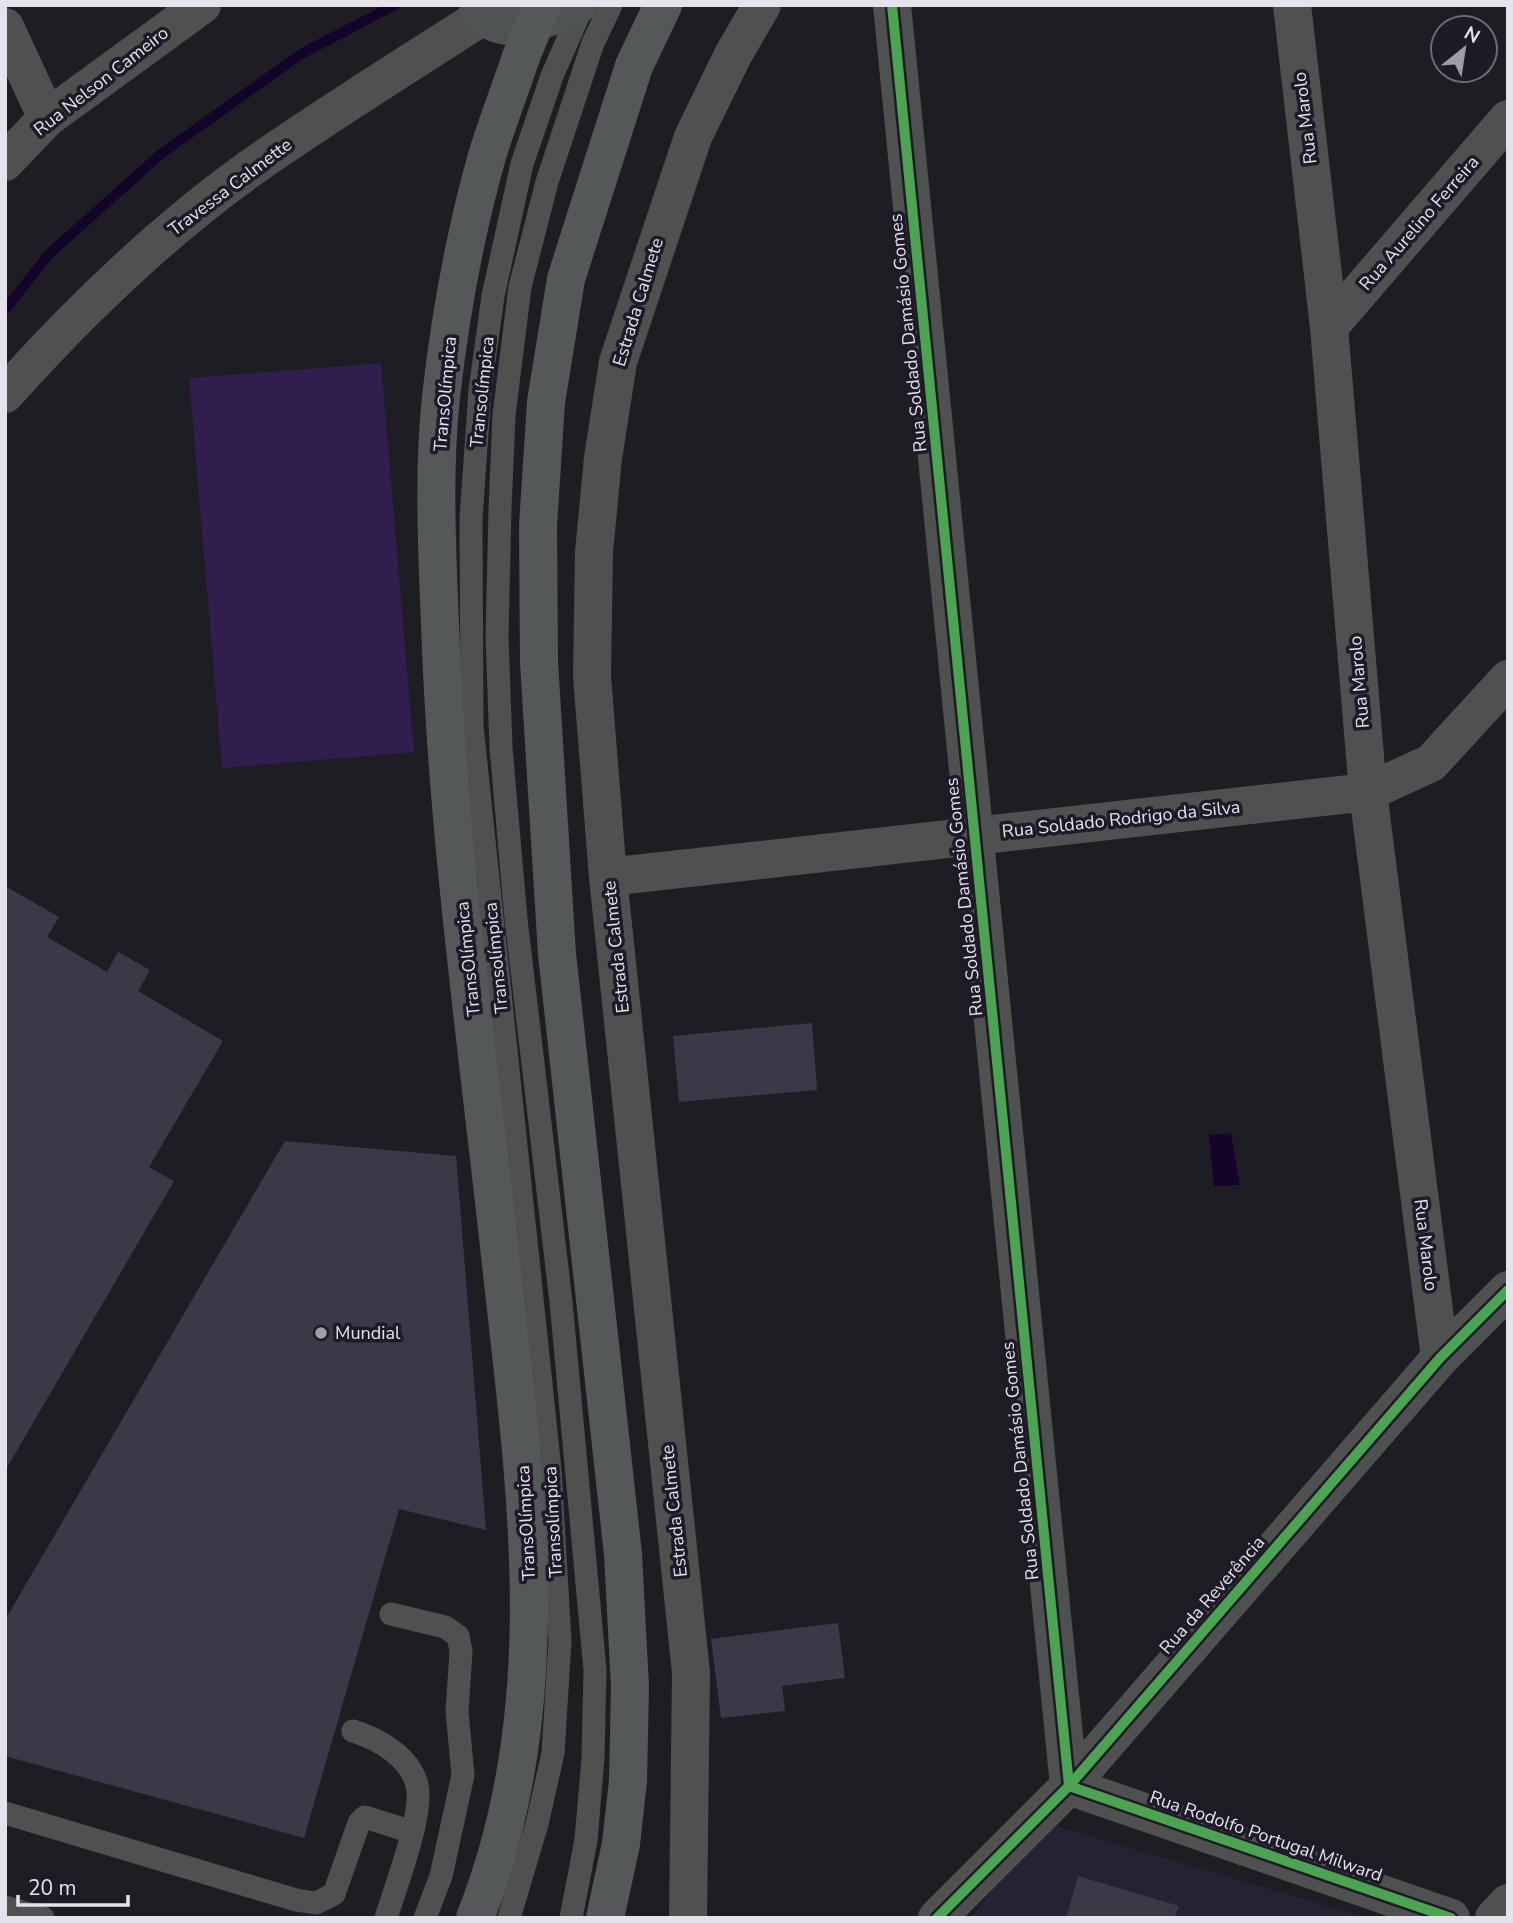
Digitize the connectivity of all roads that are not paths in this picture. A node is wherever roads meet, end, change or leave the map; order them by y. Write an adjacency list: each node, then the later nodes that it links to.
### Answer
1 (202, 5): 12 (street, Rua Nelson Cameiro)
2 (542, 5): 11 (highway, TransOlímpica, bridge)
3 (580, 5): 9 (street); 11 (lane, Transolímpica)
4 (611, 5): 35 (lane, Transolímpica)
5 (663, 5): 36 (highway)
6 (762, 5): 20 (street, Estrada Calmete)
7 (892, 5): 19 (street, Rua Soldado Damásio Gomes)
8 (1292, 5): 15 (street, Rua Marolo)
9 (481, 10): 16 (street, Travessa Calmette)
10 (5, 27): 12 (street)
11 (537, 66): 33 (highway, TransOlímpica); 34 (lane, Transolímpica)
12 (47, 118): 14 (street, Rua Nelson Cameiro)
13 (1508, 119): 15 (street, Rua Aurelino Ferreira)
14 (5, 162)
15 (1329, 327): 18 (street, Rua Marolo)
16 (5, 394)
17 (1508, 679): 18 (street, Rua Soldado Rodrigo da Silva)
18 (1368, 792): 19 (street, Rua Soldado Rodrigo da Silva); 22 (street, Rua Marolo)
19 (976, 835): 20 (street, Rua Soldado Rodrigo da Silva); 25 (street, Rua Soldado Damásio Gomes)
20 (608, 877): 37 (street, Estrada Calmete)
21 (1508, 1290): 22 (street, Rua da Reverência)
22 (1440, 1358): 25 (street, Rua da Reverência)
23 (391, 1614): 32 (lane)
24 (353, 1731): 27 (lane)
25 (1069, 1786): 38 (street, Rua da Reverência); 39 (street, Rua Rodolfo Portugal Milward)
26 (5, 1813): 27 (lane)
27 (412, 1832): 31 (lane)
28 (1508, 1903): 40 (street)
29 (5, 1907): 30 (lane)
30 (43, 1918)
31 (386, 1918)
32 (425, 1918)
33 (475, 1918)
34 (509, 1918)
35 (571, 1918)
36 (605, 1918)
37 (688, 1918)
38 (937, 1918)
39 (1451, 1918)
40 (1494, 1918)

